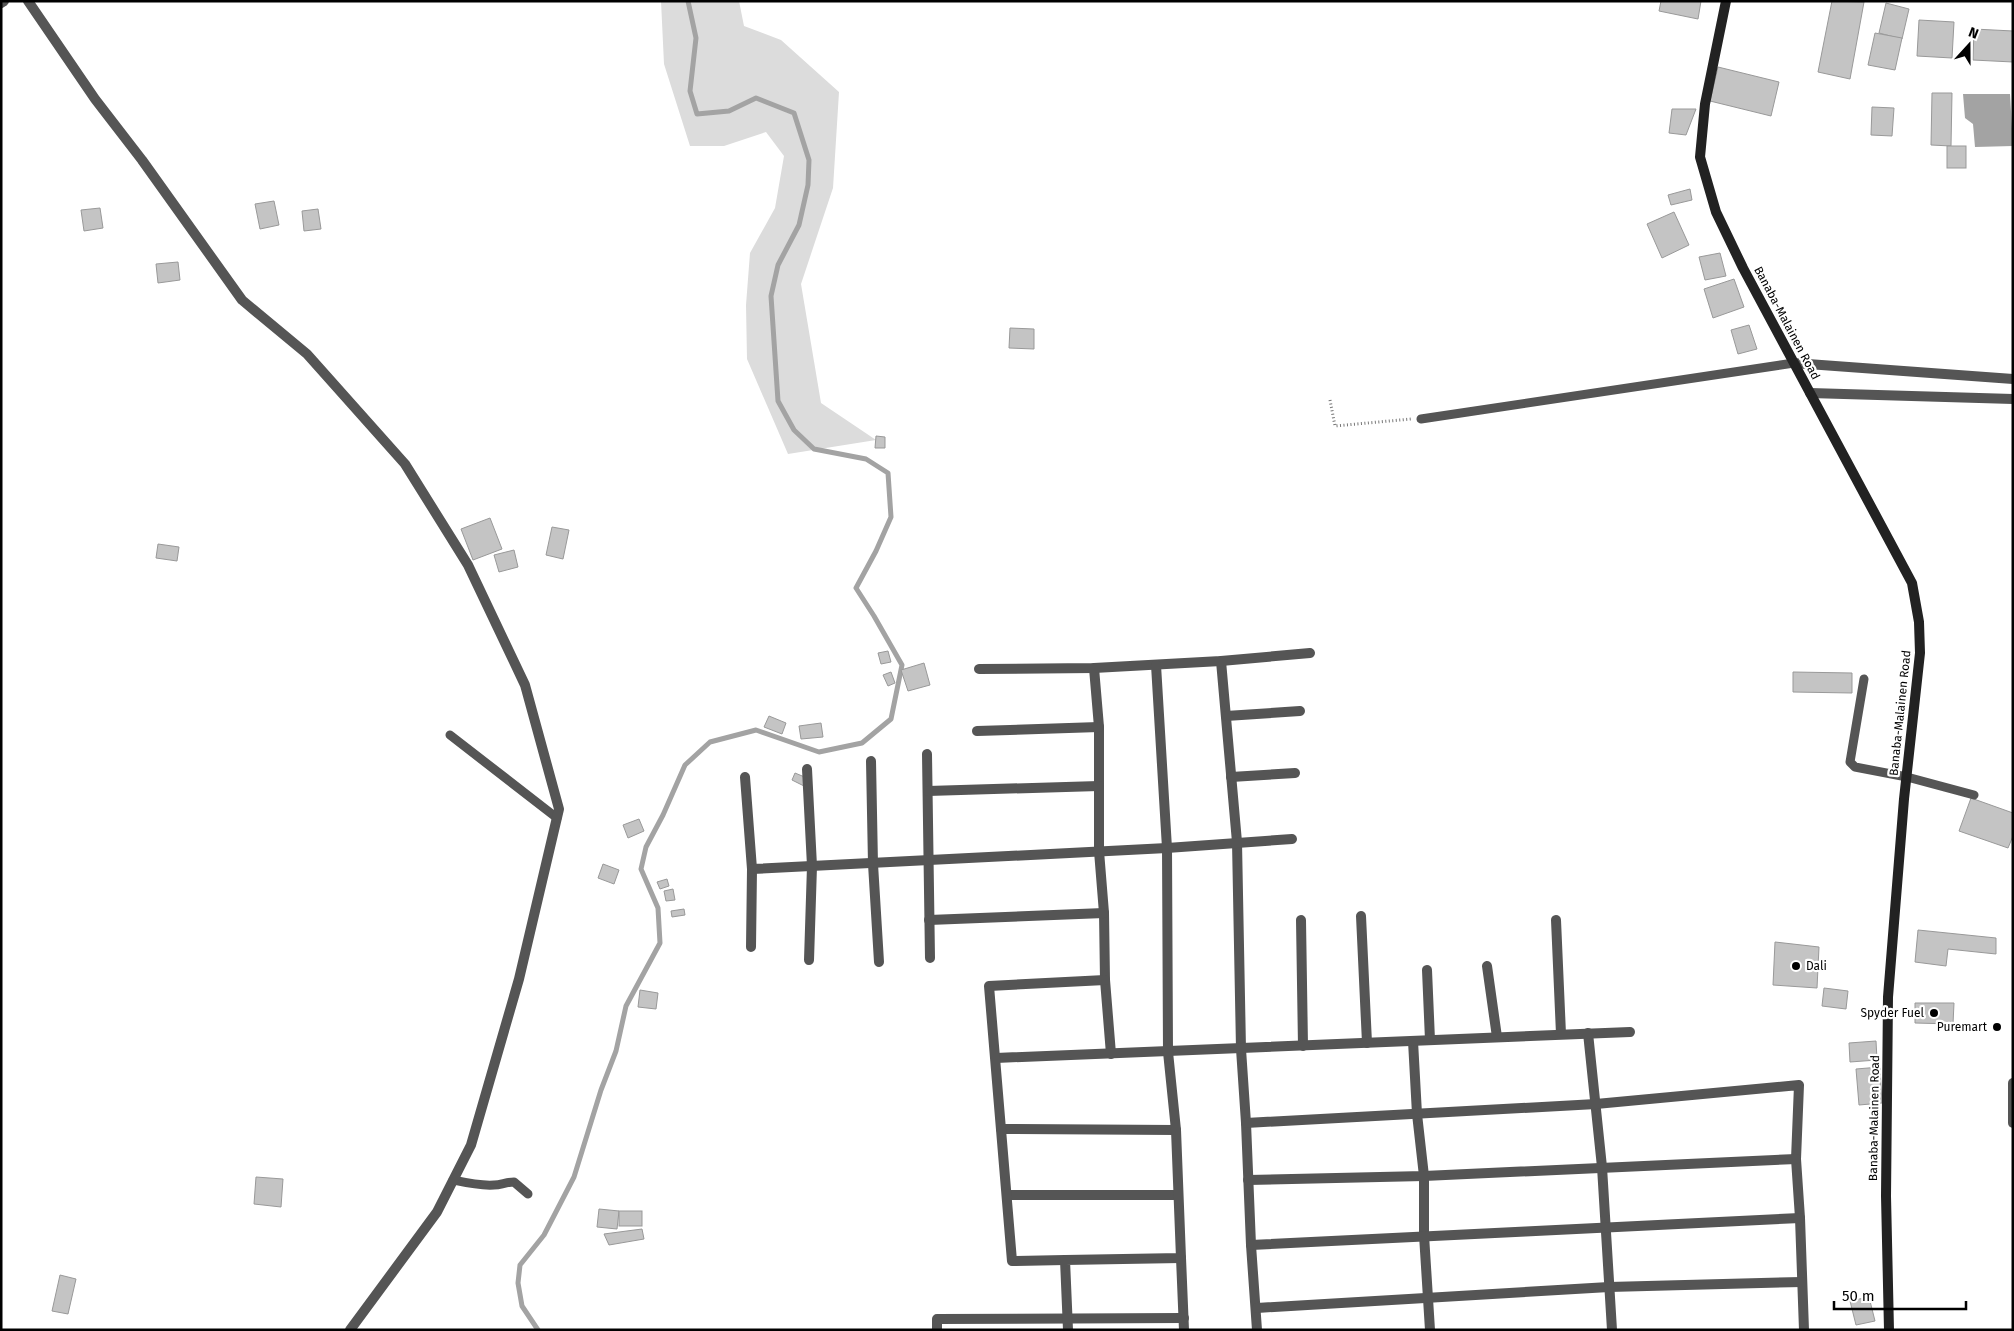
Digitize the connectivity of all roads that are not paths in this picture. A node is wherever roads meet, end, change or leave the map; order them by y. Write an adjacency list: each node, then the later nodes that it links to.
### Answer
1 (28, 1): 29 (street)
2 (1726, 1): 3 (street, Banaba-Malainen Road)
3 (1794, 363): 4 (street); 5 (street, Banaba-Malainen Road); 7 (lane)
4 (2013, 379)
5 (1810, 394): 6 (street); 25 (street, Banaba-Malainen Road)
6 (2013, 399)
7 (1421, 419)
8 (1310, 653): 9 (street)
9 (1221, 661): 10 (street); 15 (street)
10 (1156, 665): 11 (street); 32 (street)
11 (1094, 668): 12 (street); 16 (street)
12 (979, 670)
13 (1864, 679): 25 (lane)
14 (1300, 711): 15 (street)
15 (1226, 716): 24 (street)
16 (1099, 727): 17 (street); 26 (street)
17 (977, 731)
18 (450, 735): 29 (lane)
19 (927, 754): 27 (street)
20 (871, 761): 35 (street)
21 (807, 769): 36 (street)
22 (1295, 773): 24 (street)
23 (745, 777): 37 (street)
24 (1231, 777): 31 (street)
25 (1907, 777): 28 (lane); 98 (street, Banaba-Malainen Road)
26 (1099, 786): 27 (street); 33 (street)
27 (928, 791): 34 (street)
28 (1974, 795)
29 (557, 818): 72 (street)
30 (1292, 839): 31 (street)
31 (1237, 842): 32 (street); 58 (street)
32 (1167, 848): 33 (street); 59 (street)
33 (1099, 851): 34 (street); 38 (street)
34 (929, 861): 35 (street); 40 (street)
35 (873, 864): 36 (street); 46 (street)
36 (812, 866): 37 (street); 45 (street)
37 (752, 869): 43 (street)
38 (1104, 912): 40 (street); 49 (street)
39 (1361, 916): 56 (street)
40 (930, 920): 44 (street)
41 (1301, 920): 57 (street)
42 (1556, 920): 52 (street)
43 (751, 947)
44 (930, 958)
45 (809, 960)
46 (879, 962)
47 (1487, 966): 53 (street)
48 (1427, 970): 54 (street)
49 (1105, 980): 60 (street); 61 (street)
50 (1630, 1032): 51 (street)
51 (1588, 1033): 52 (street); 63 (street)
52 (1561, 1034): 53 (street)
53 (1497, 1037): 54 (street)
54 (1430, 1040): 55 (street)
55 (1413, 1041): 56 (street); 64 (street)
56 (1367, 1043): 57 (street)
57 (1303, 1046): 58 (street)
58 (1241, 1049): 59 (street); 65 (street)
59 (1168, 1052): 60 (street); 68 (street)
60 (1111, 1054): 61 (street)
61 (996, 1058): 67 (street)
62 (2013, 1084): 66 (street)
63 (1596, 1104): 64 (street); 69 (street); 70 (street)
64 (1417, 1114): 65 (street); 71 (street)
65 (1246, 1123): 73 (street)
66 (2013, 1123)
67 (1001, 1129): 68 (street); 76 (street)
68 (1176, 1130): 75 (street)
69 (1796, 1159): 70 (street); 77 (street)
70 (1602, 1167): 71 (street); 78 (street)
71 (1424, 1176): 73 (street); 79 (street)
72 (453, 1180): 74 (lane); 90 (street)
73 (1248, 1180): 80 (street)
74 (528, 1194)
75 (1178, 1195): 76 (street); 81 (street)
76 (1006, 1196): 82 (street)
77 (1800, 1218): 78 (street); 83 (street)
78 (1606, 1229): 79 (street); 84 (street)
79 (1424, 1235): 80 (street); 85 (street)
80 (1251, 1245): 86 (street)
81 (1181, 1258): 82 (street); 88 (street)
82 (1065, 1260): 89 (street)
83 (1802, 1282): 84 (street); 97 (street)
84 (1609, 1287): 85 (street); 96 (street)
85 (1428, 1298): 86 (street); 95 (street)
86 (1256, 1308): 94 (street)
87 (1002, 1318): 89 (street); 91 (street); 92 (street)
88 (1184, 1318): 89 (street); 93 (street)
89 (1068, 1324)
90 (350, 1330)
91 (937, 1330)
92 (1002, 1330)
93 (1184, 1330)
94 (1257, 1330)
95 (1430, 1330)
96 (1612, 1330)
97 (1804, 1330)
98 (1889, 1330)

